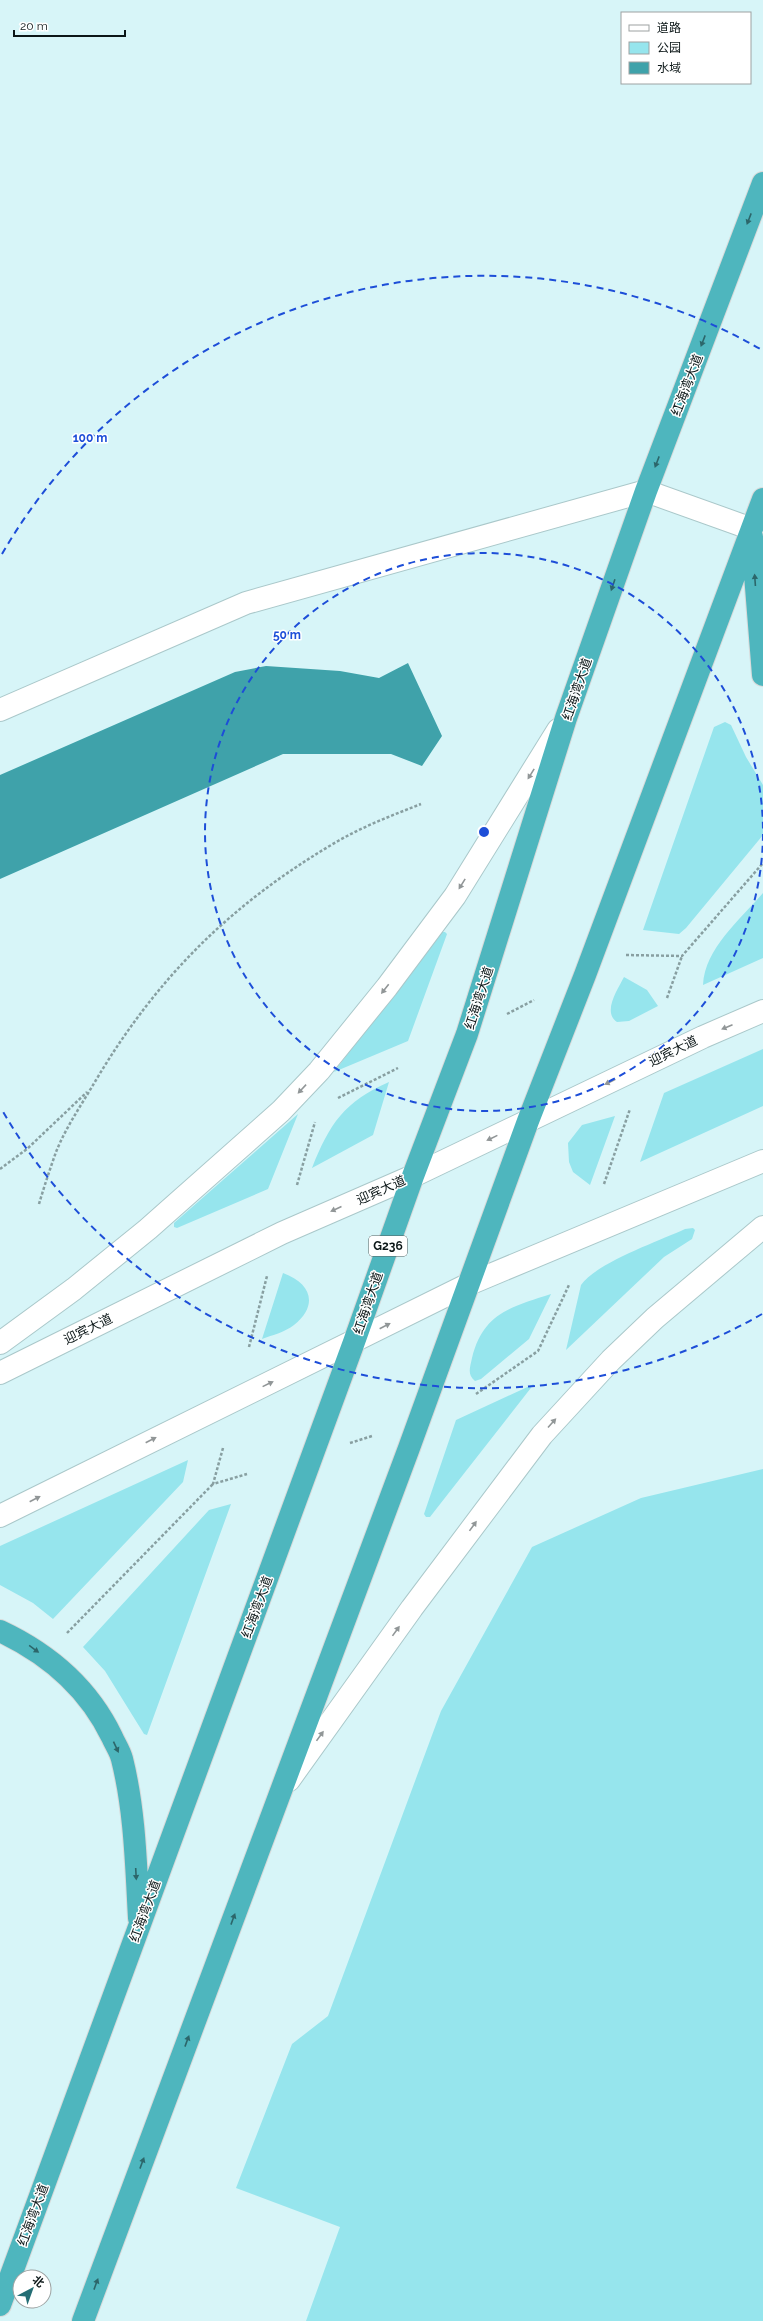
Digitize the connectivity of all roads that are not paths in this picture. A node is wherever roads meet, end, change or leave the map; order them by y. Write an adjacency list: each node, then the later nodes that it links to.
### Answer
1 (763, 183): 2 (highway, 红海湾大道 / G236, one-way to 2)
2 (646, 491): 4 (main road); 6 (main road); 7 (highway, 红海湾大道 / G236, one-way to 7)
3 (763, 498): 4 (highway)
4 (752, 529): 5 (highway, one-way to 4); 9 (highway)
5 (763, 675)
6 (0, 710)
7 (566, 718): 11 (highway, 红海湾大道 / G236); 15 (main road, one-way to 15)
8 (763, 1011): 9 (main road, 迎宾大道, one-way to 9)
9 (528, 1121): 11 (main road, 迎宾大道, one-way to 11); 13 (highway)
10 (763, 1161): 13 (main road)
11 (413, 1176): 14 (highway, 红海湾大道 / G236); 16 (main road, 迎宾大道, one-way to 16)
12 (763, 1227): 19 (main road, one-way to 12)
13 (469, 1284): 14 (main road, one-way to 13); 19 (highway)
14 (354, 1342): 17 (main road, one-way to 14); 20 (highway, 红海湾大道 / G236)
15 (0, 1343)
16 (0, 1373)
17 (0, 1516)
18 (0, 1630): 20 (highway, one-way to 20)
19 (281, 1790): 22 (highway, one-way to 19)
20 (139, 1926): 21 (highway, 红海湾大道 / G236)
21 (0, 2305)
22 (83, 2321)

